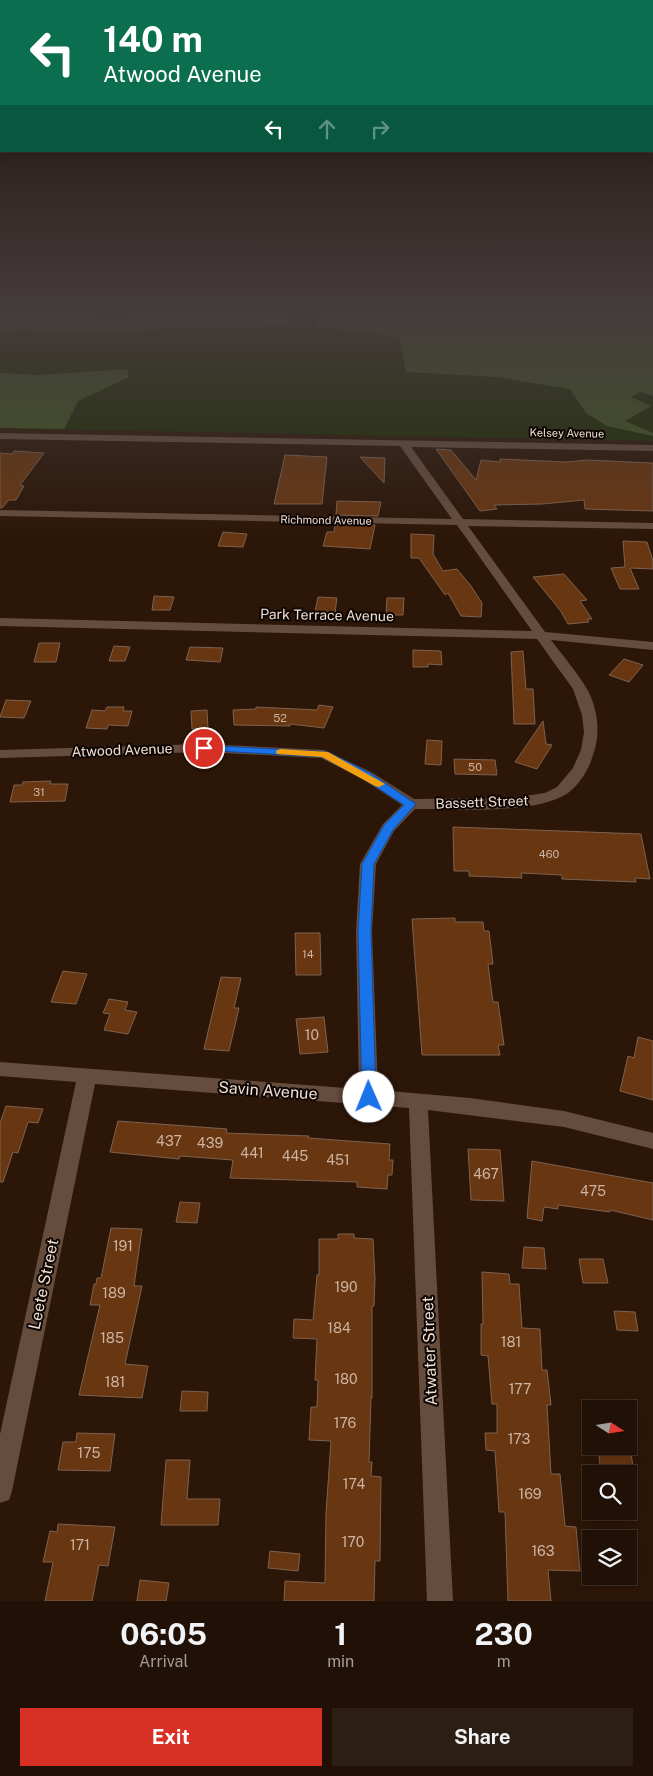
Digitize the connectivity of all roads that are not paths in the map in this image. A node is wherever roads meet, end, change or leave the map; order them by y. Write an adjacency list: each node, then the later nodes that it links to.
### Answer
1 (0, 436): 2 (street, Kelsey Avenue)
2 (402, 443): 3 (street, Kelsey Avenue); 5 (street, Bassett Street)
3 (653, 448)
4 (0, 513): 5 (street, Richmond Avenue)
5 (459, 523): 6 (street, Richmond Avenue); 8 (street, Bassett Street)
6 (653, 526)
7 (0, 622): 8 (street, Park Terrace Avenue)
8 (540, 635): 9 (street, Park Terrace Avenue); 11 (street, Bassett Street)
9 (653, 646)
10 (0, 754): 11 (street, Atwood Avenue)
11 (411, 804): 14 (street)
12 (0, 1069): 13 (street, Savin Avenue)
13 (87, 1076): 14 (street, Savin Avenue); 17 (street, Leete Street)
14 (369, 1097): 15 (street, Savin Avenue)
15 (418, 1101): 16 (street, Savin Avenue); 18 (street, Atwater Street)
16 (653, 1141)
17 (0, 1491)
18 (440, 1601)

